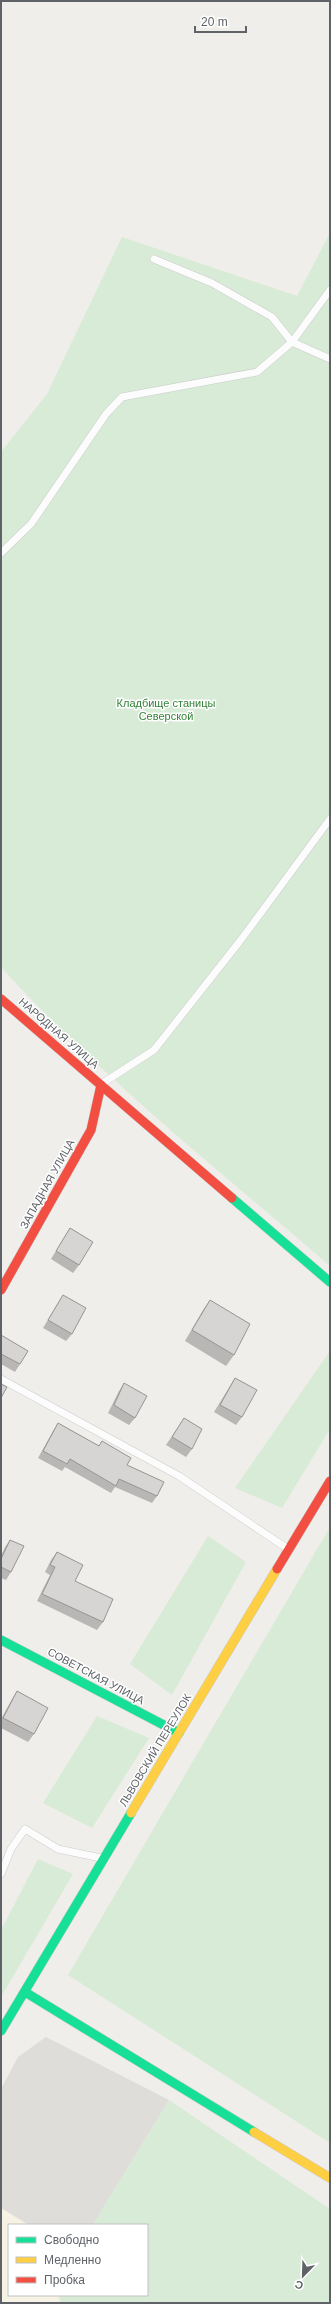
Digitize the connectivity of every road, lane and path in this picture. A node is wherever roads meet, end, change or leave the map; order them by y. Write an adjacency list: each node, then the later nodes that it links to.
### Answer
1 (154, 259): 3 (lane)
2 (330, 290): 3 (lane)
3 (292, 342): 4 (lane); 5 (lane)
4 (330, 359)
5 (1, 553)
6 (330, 819): 8 (lane)
7 (1, 999): 8 (street, НАРОДНАЯ УЛИЦА)
8 (101, 1085): 9 (street, НАРОДНАЯ УЛИЦА); 10 (street, ЗАПАДНАЯ УЛИЦА)
9 (330, 1282)
10 (1, 1290)
11 (1, 1380): 13 (lane)
12 (330, 1482): 13 (street, ЛЬВОВСКИЙ ПЕРЕУЛОК)
13 (289, 1549): 15 (street, ЛЬВОВСКИЙ ПЕРЕУЛОК)
14 (1, 1640): 15 (street, СОВЕТСКАЯ УЛИЦА)
15 (179, 1733): 16 (street, ЛЬВОВСКИЙ ПЕРЕУЛОК)
16 (104, 1858): 17 (lane); 18 (street, ЛЬВОВСКИЙ ПЕРЕУЛОК)
17 (1, 1874)
18 (25, 1992): 19 (street, ЛЬВОВСКИЙ ПЕРЕУЛОК); 20 (street)
19 (1, 2031)
20 (330, 2178)

